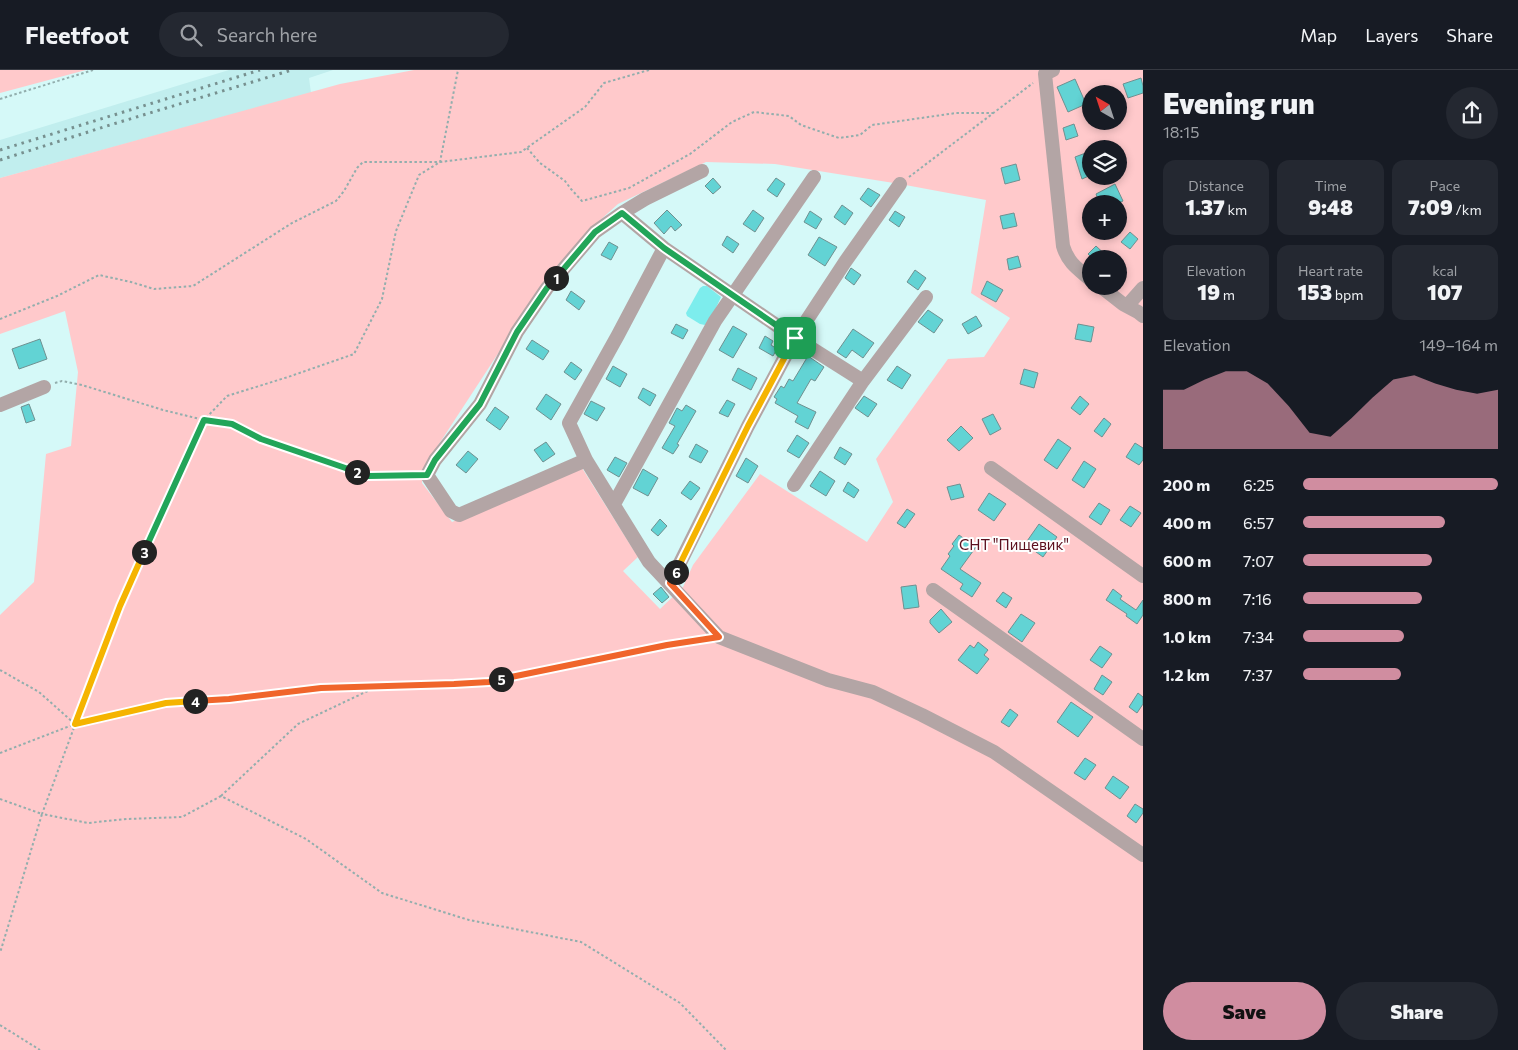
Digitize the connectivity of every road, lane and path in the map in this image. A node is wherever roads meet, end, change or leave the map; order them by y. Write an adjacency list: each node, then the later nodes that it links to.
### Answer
1 (78, 70): 6 (path)
2 (93, 70): 6 (path)
3 (458, 70): 10 (path)
4 (648, 70): 9 (path)
5 (1049, 72): 8 (path); 16 (street)
6 (81, 74): 7 (path)
7 (0, 99)
8 (993, 113): 9 (path); 13 (path)
9 (528, 148): 10 (path)
10 (440, 162): 23 (path); 28 (path)
11 (702, 171): 14 (street)
12 (814, 177): 18 (street)
13 (900, 184): 24 (street)
14 (622, 213): 15 (street); 31 (street)
15 (664, 248): 18 (street); 29 (street)
16 (1082, 272)
17 (1143, 288): 21 (street)
18 (732, 295): 24 (street); 33 (street)
19 (1112, 295): 21 (street)
20 (926, 297): 25 (street)
21 (1127, 306): 22 (street)
22 (1143, 316)
23 (0, 319)
24 (795, 338): 25 (street); 35 (street)
25 (863, 381): 32 (street)
26 (44, 387): 27 (street); 28 (path)
27 (0, 405)
28 (204, 420): 31 (path); 40 (path)
29 (586, 460): 31 (street); 33 (street)
30 (990, 468): 34 (street)
31 (427, 475)
32 (794, 485)
33 (614, 504): 35 (street)
34 (1143, 576)
35 (670, 583): 37 (street)
36 (933, 590): 41 (street)
37 (719, 637): 39 (path); 46 (street)
38 (0, 670): 40 (path)
39 (377, 686): 40 (path); 43 (path)
40 (75, 724): 42 (path); 45 (path)
41 (1143, 738)
42 (0, 753)
43 (221, 796): 45 (path); 50 (path)
44 (0, 798): 45 (path)
45 (42, 814): 47 (path)
46 (1143, 855)
47 (0, 953)
48 (0, 1025): 49 (path)
49 (40, 1050)
50 (726, 1050)

